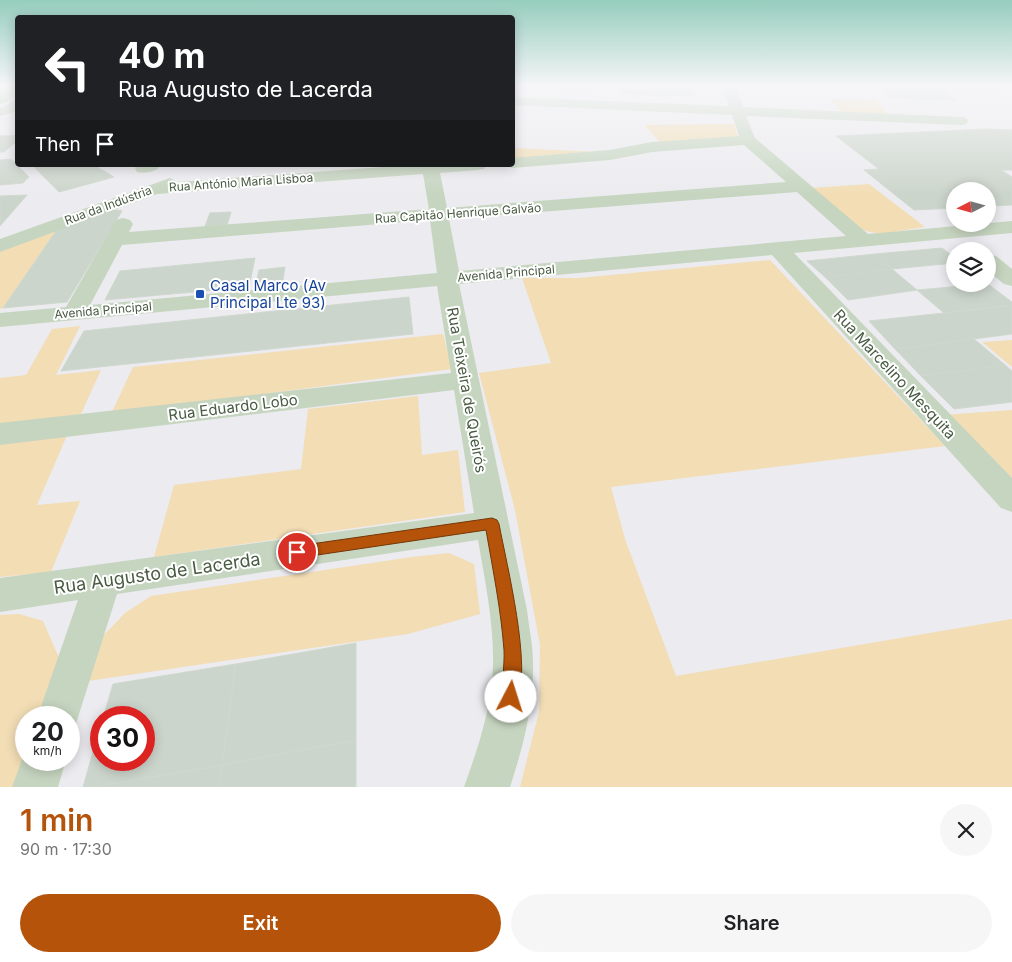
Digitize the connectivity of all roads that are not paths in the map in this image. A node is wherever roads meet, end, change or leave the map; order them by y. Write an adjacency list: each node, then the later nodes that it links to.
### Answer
1 (741, 122): 2 (street)
2 (748, 140): 4 (street); 10 (street)
3 (532, 146): 4 (street)
4 (635, 150): 5 (street)
5 (515, 162)
6 (446, 167): 8 (street, Rua António Maria Lisboa)
7 (208, 168): 11 (street, Rua da Indústria)
8 (430, 168): 9 (street, Rua António Maria Lisboa); 12 (street, Rua Teixeira de Queirós)
9 (349, 170): 11 (street, Rua António Maria Lisboa)
10 (801, 186): 12 (street, Rua Capitão Henrique Galvão); 16 (street)
11 (146, 191): 15 (street); 18 (street, Rua da Indústria)
12 (440, 215): 15 (street, Rua Capitão Henrique Galvão); 21 (street, Rua Teixeira de Queirós)
13 (1012, 227): 14 (street, Avenida Principal)
14 (949, 233): 16 (street, Avenida Principal); 17 (street)
15 (115, 239): 23 (street)
16 (864, 241): 19 (street, Avenida Principal)
17 (962, 242)
18 (0, 246)
19 (778, 249): 21 (street, Avenida Principal); 27 (street, Rua Marcelino Mesquita)
20 (996, 267): 22 (street)
21 (447, 279): 23 (street, Avenida Principal); 25 (street, Rua Teixeira de Queirós)
22 (1012, 279)
23 (74, 313): 24 (street, Avenida Principal)
24 (0, 320)
25 (466, 380): 26 (street, Rua Eduardo Lobo); 28 (street, Rua Teixeira de Queirós)
26 (0, 434)
27 (1012, 499)
28 (492, 524): 29 (street, Rua Augusto de Lacerda); 34 (street, Rua Teixeira de Queirós)
29 (103, 580): 30 (street, Rua Augusto de Lacerda); 31 (street)
30 (0, 595)
31 (62, 706)
32 (40, 771): 33 (street)
33 (35, 787)
34 (487, 787)

